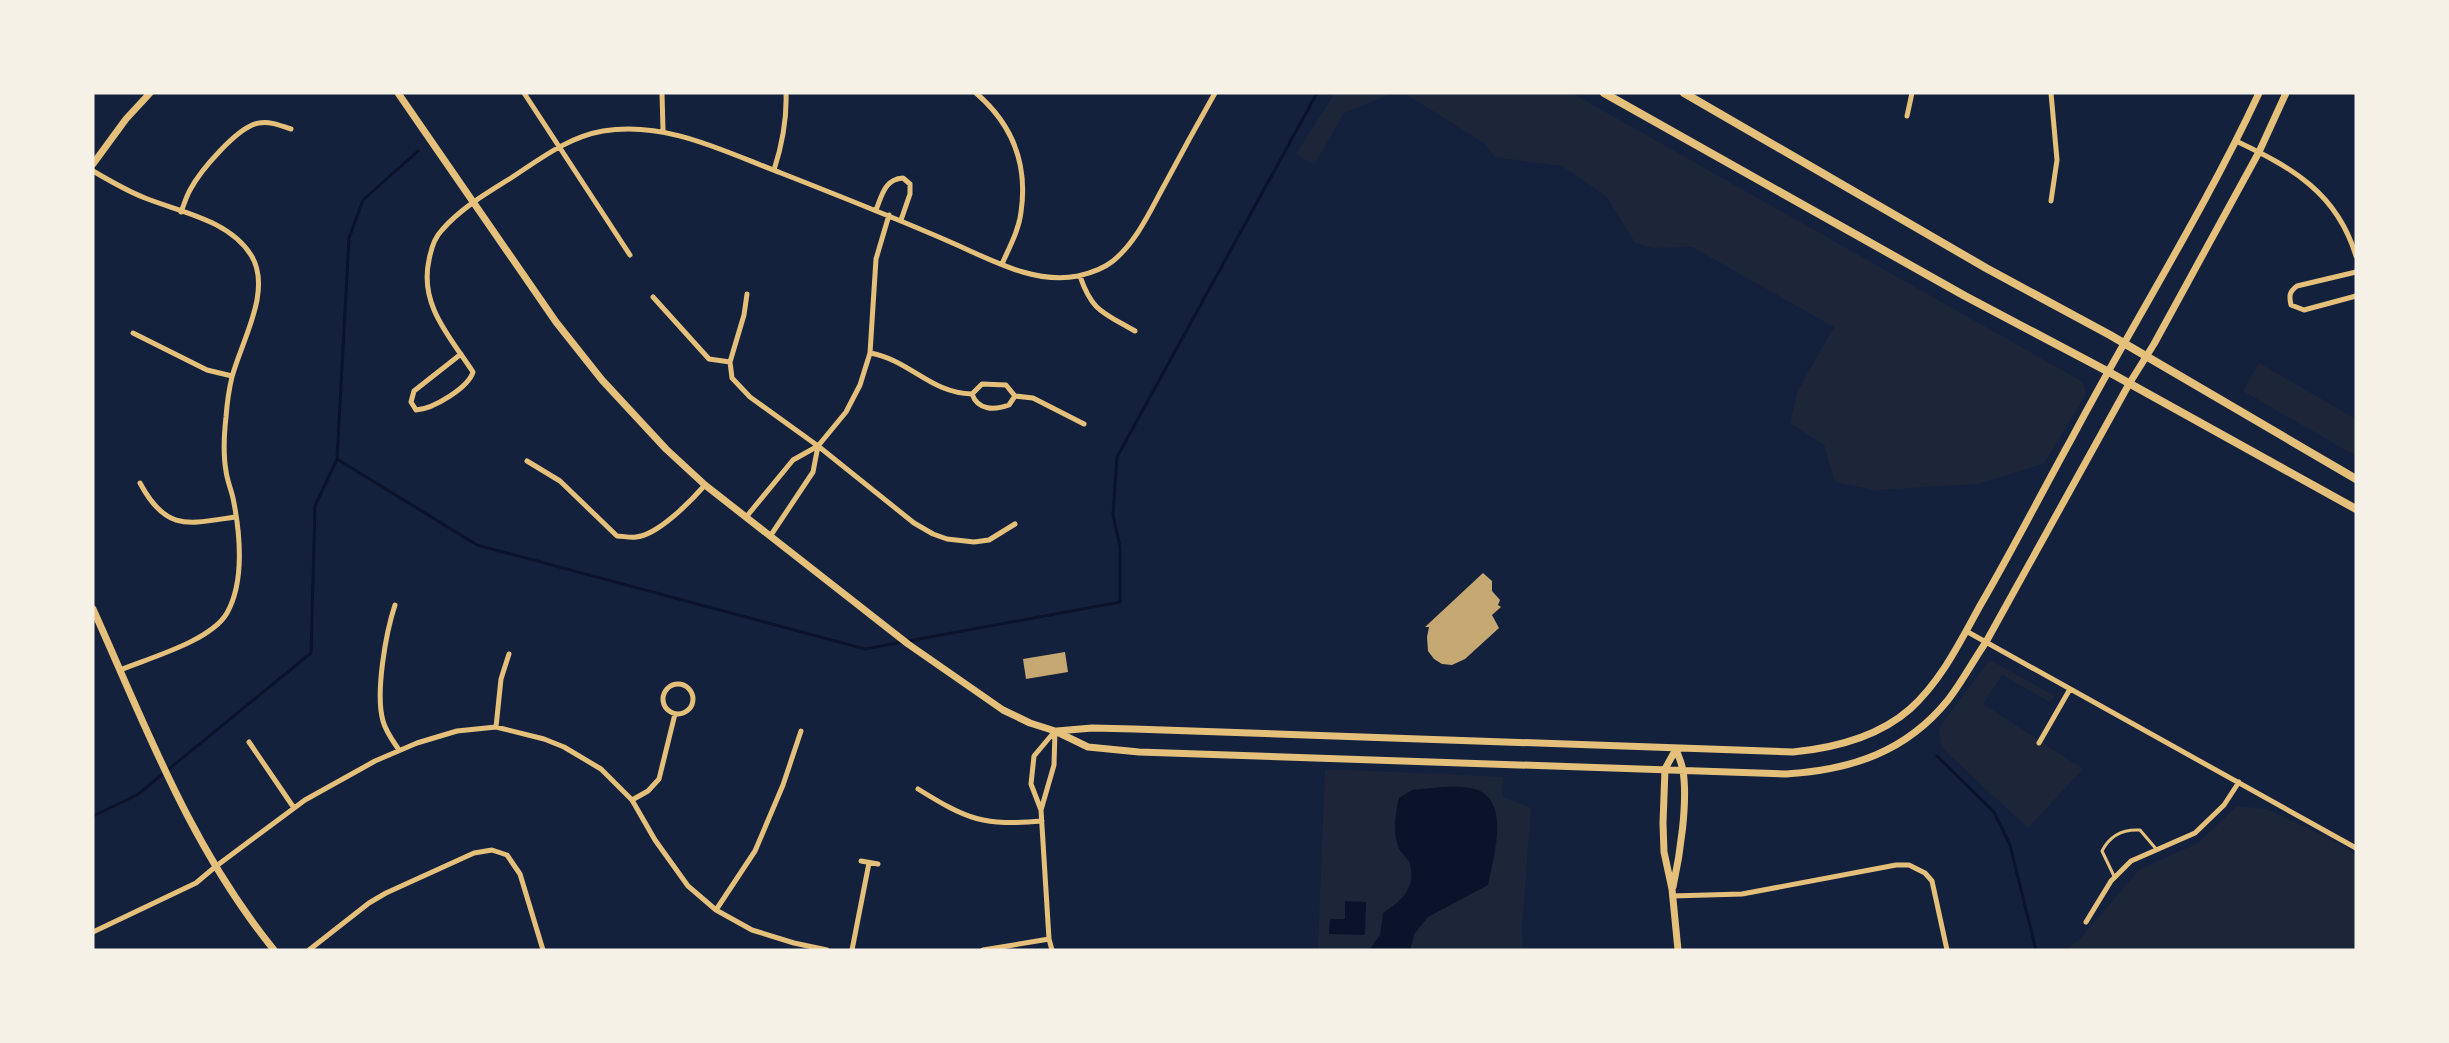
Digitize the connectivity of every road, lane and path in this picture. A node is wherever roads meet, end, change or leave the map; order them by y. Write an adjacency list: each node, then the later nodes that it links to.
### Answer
1 (150, 93): 20 (street)
2 (398, 93): 24 (street)
3 (524, 93): 18 (street)
4 (662, 93): 16 (street)
5 (786, 93): 21 (street)
6 (976, 93): 31 (street)
7 (1215, 93): 33 (street)
8 (1604, 93): 44 (main road)
9 (1684, 93): 39 (main road)
10 (1912, 93): 14 (street)
11 (2051, 93): 23 (street)
12 (2259, 93): 17 (street)
13 (2286, 93): 19 (street)
14 (1907, 116)
15 (291, 129): 26 (street)
16 (663, 130): 18 (street); 21 (street)
17 (2236, 141): 19 (street); 39 (street)
18 (560, 147): 24 (street); 29 (street)
19 (2259, 152): 30 (street); 42 (street)
20 (93, 164)
21 (774, 170): 25 (street)
22 (93, 171): 26 (street)
23 (2051, 201)
24 (474, 202): 41 (street); 54 (street)
25 (876, 210): 27 (street); 28 (street)
26 (182, 212): 45 (street)
27 (889, 215): 28 (street); 40 (street)
28 (901, 220): 31 (street)
29 (630, 255)
30 (2356, 256)
31 (1002, 264): 33 (street)
32 (2356, 272): 35 (street)
33 (1080, 276): 37 (street)
34 (747, 294): 43 (street)
35 (2356, 296)
36 (653, 297): 43 (street)
37 (1135, 331)
38 (134, 333): 45 (street)
39 (2125, 344): 42 (main road); 44 (street)
40 (870, 353): 47 (street); 50 (street)
41 (461, 354): 41 (street)
42 (2146, 356): 46 (street); 52 (main road)
43 (730, 362): 50 (street)
44 (2108, 371): 46 (main road); 62 (street)
45 (232, 376): 57 (street)
46 (2128, 384): 55 (main road); 63 (street)
47 (972, 394): 48 (street); 48 (street)
48 (1016, 396): 49 (street)
49 (1084, 424)
50 (818, 447): 56 (street); 58 (street); 59 (street)
51 (527, 461): 54 (street)
52 (2356, 479)
53 (140, 483): 57 (street)
54 (705, 485): 56 (street)
55 (2356, 508)
56 (747, 516): 59 (street)
57 (235, 517): 65 (street)
58 (1015, 524)
59 (771, 535): 70 (street)
60 (395, 604): 74 (street)
61 (93, 609): 65 (street)
62 (1966, 631): 63 (street); 73 (street)
63 (1986, 642): 66 (street); 76 (street)
64 (509, 654): 68 (street)
65 (120, 670): 88 (street)
66 (2070, 689): 72 (street); 77 (street)
67 (675, 714): 67 (street); 79 (street)
68 (496, 727): 74 (street); 79 (street)
69 (801, 731): 91 (street)
70 (1055, 731): 73 (street); 75 (street); 81 (street); 81 (street)
71 (249, 742): 80 (street)
72 (2039, 743)
73 (1676, 749): 75 (street); 76 (street)
74 (399, 750): 80 (street)
75 (1665, 769): 76 (street); 90 (street)
76 (1683, 770): 90 (street)
77 (2239, 782): 83 (street); 84 (street)
78 (918, 789): 82 (street)
79 (632, 800): 91 (street)
80 (294, 808): 88 (street)
81 (1041, 810): 82 (street)
82 (1042, 821): 94 (street)
83 (2356, 848)
84 (2157, 850): 89 (street); 89 (lane)
85 (861, 861): 86 (street)
86 (869, 863): 87 (street); 100 (street)
87 (878, 864)
88 (215, 867): 93 (street); 96 (street)
89 (2115, 877): 92 (street)
90 (1672, 893): 103 (street); 104 (street)
91 (716, 910): 95 (street)
92 (2086, 922)
93 (93, 932)
94 (1049, 939): 101 (street); 102 (street)
95 (811, 949): 99 (street)
96 (274, 950)
97 (309, 950): 98 (street)
98 (543, 950)
99 (827, 950)
100 (852, 950)
101 (983, 950)
102 (1052, 950)
103 (1678, 950)
104 (1947, 950)

